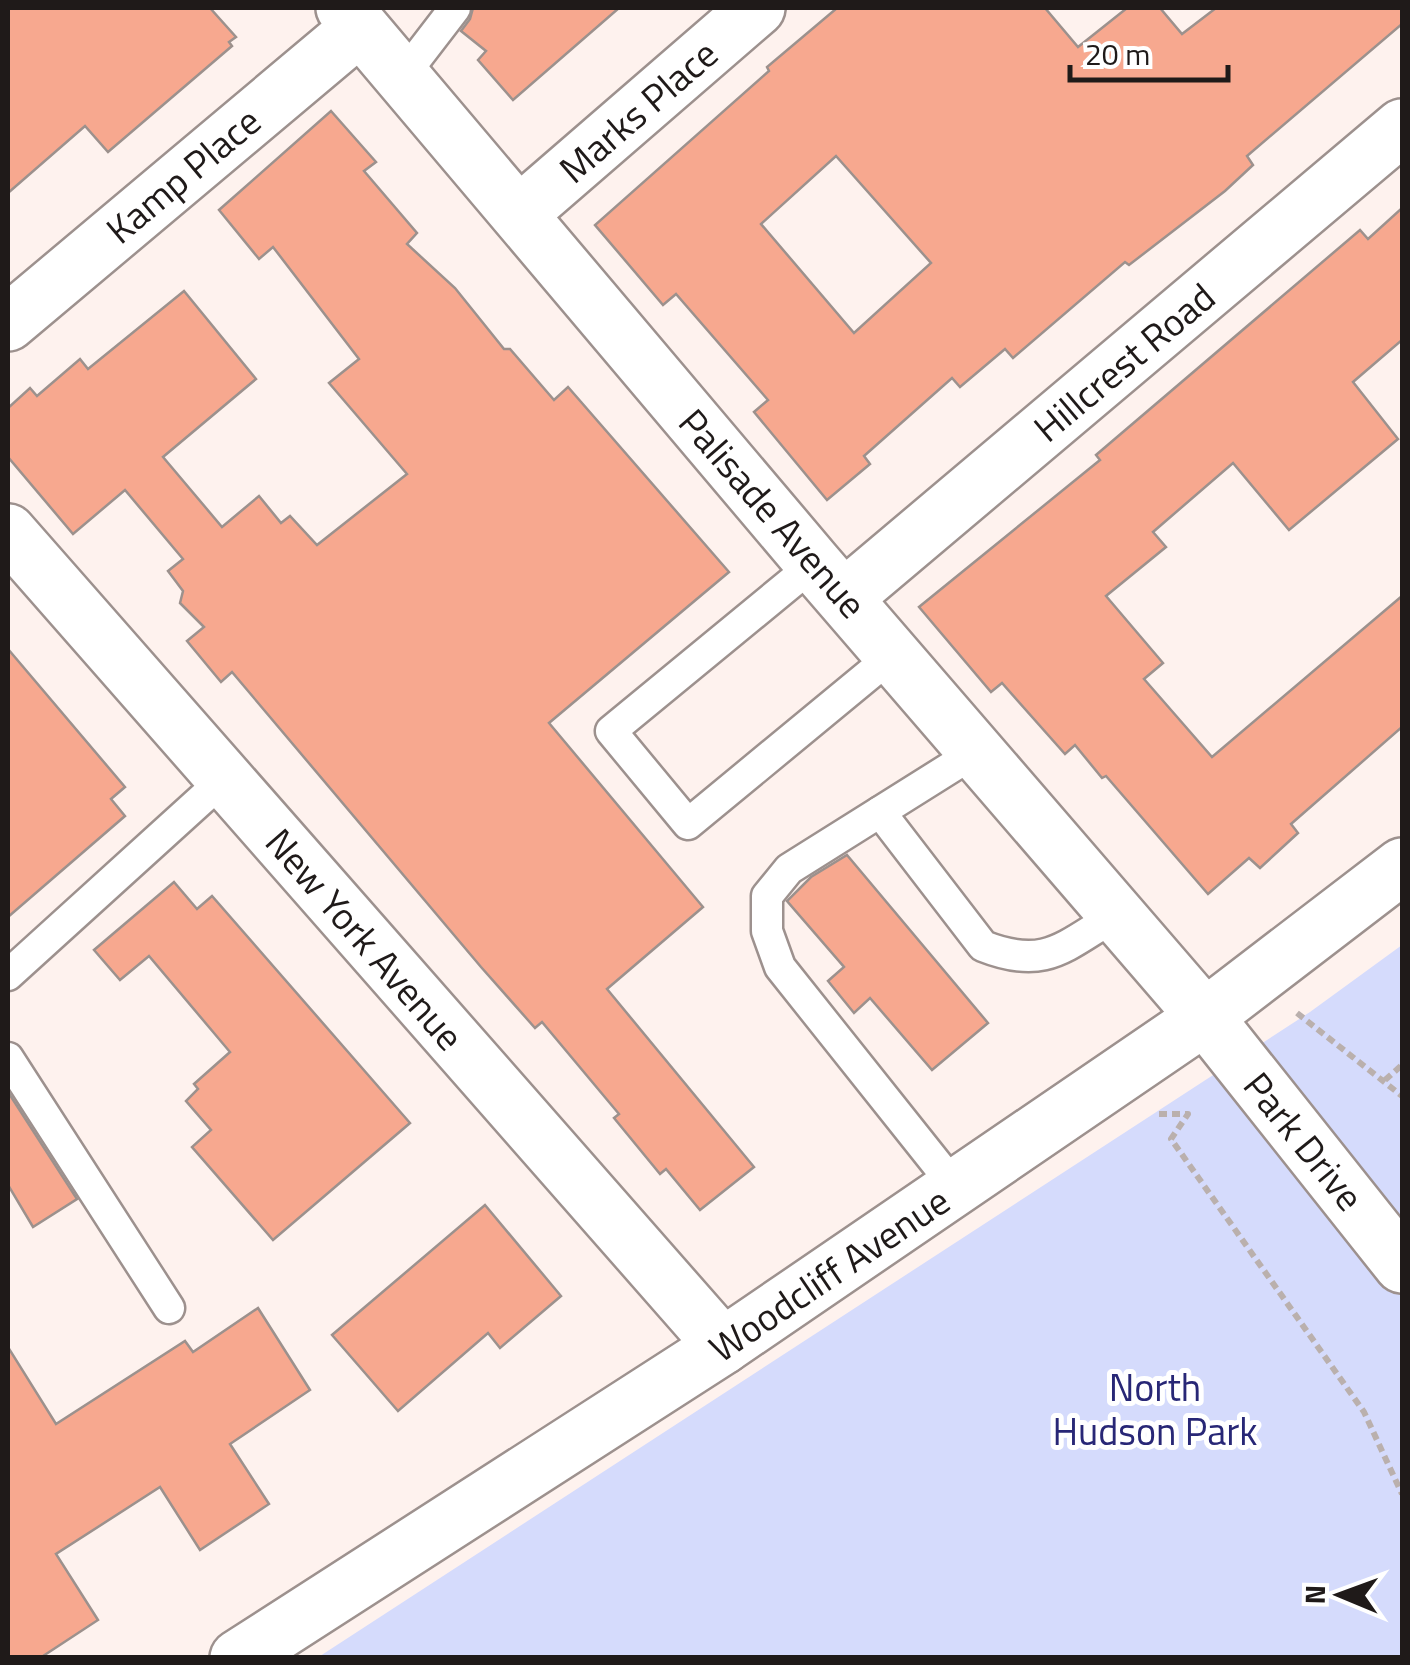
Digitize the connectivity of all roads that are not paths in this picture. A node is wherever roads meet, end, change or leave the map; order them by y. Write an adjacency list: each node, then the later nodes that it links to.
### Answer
1 (455, 8): 4 (lane)
2 (757, 8): 6 (main road, Marks Place)
3 (352, 18): 4 (main road, Palisade Avenue); 7 (main road, Kamp Place)
4 (402, 77): 6 (main road, Palisade Avenue)
5 (1402, 127): 9 (main road, Hillcrest Road)
6 (519, 214): 9 (main road, Palisade Avenue)
7 (8, 322)
8 (8, 532): 12 (main road, New York Avenue)
9 (830, 580): 10 (main road, Palisade Avenue); 10 (lane)
10 (894, 654): 11 (main road, Palisade Avenue)
11 (978, 752): 13 (lane); 15 (main road, Palisade Avenue)
12 (224, 779): 16 (lane); 22 (main road, New York Avenue)
13 (880, 812): 15 (lane); 19 (lane)
14 (1402, 866): 17 (main road, Woodcliff Avenue)
15 (1118, 915): 17 (main road, Palisade Avenue)
16 (8, 975)
17 (1205, 1017): 19 (main road, Woodcliff Avenue); 20 (main road, Park Drive)
18 (8, 1058): 21 (lane)
19 (956, 1188): 22 (main road, Woodcliff Avenue)
20 (1402, 1265)
21 (169, 1308)
22 (723, 1346): 23 (main road, Woodcliff Avenue)
23 (238, 1658)

